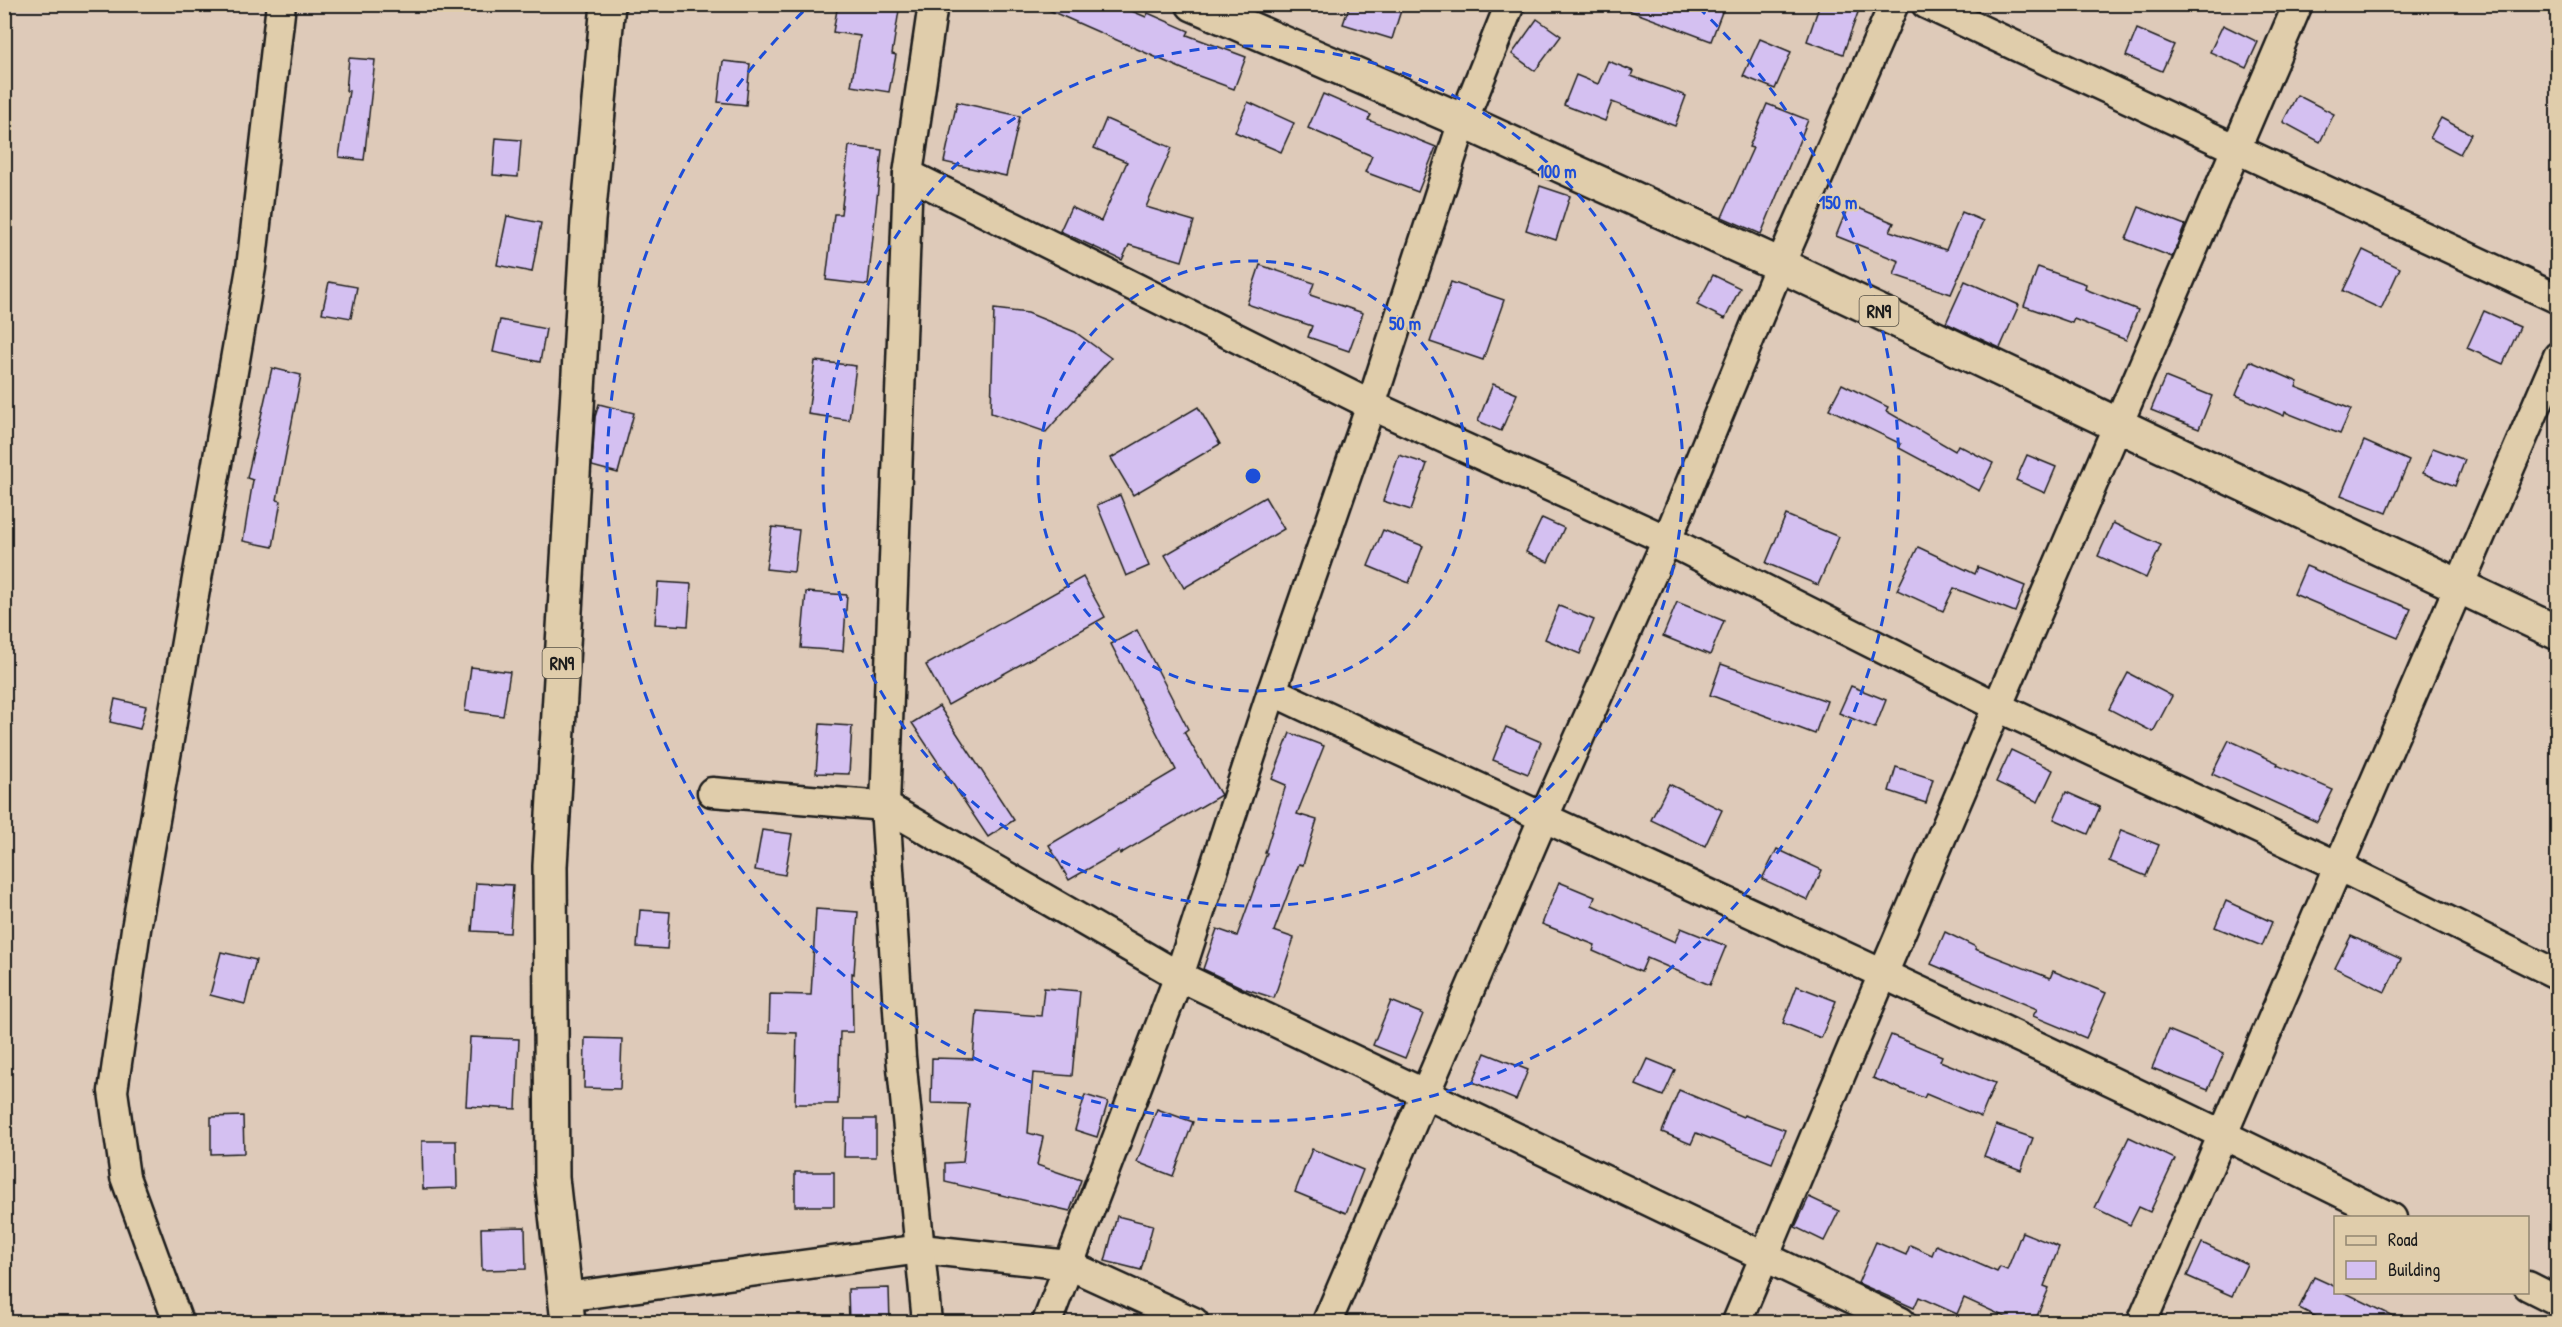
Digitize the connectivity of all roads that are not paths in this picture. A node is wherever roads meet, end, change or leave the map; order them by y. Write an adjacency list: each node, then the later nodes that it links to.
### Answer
1 (281, 4): 38 (street)
2 (608, 4): 37 (main road, RN9)
3 (933, 4): 11 (street)
4 (1193, 4): 9 (main road, RN9)
5 (1510, 4): 9 (street)
6 (1894, 4): 12 (street)
7 (1926, 4): 10 (street)
8 (2298, 4): 10 (street)
9 (1463, 121): 12 (main road, RN9); 15 (street)
10 (2234, 148): 13 (street); 16 (street)
11 (908, 174): 15 (street); 23 (street)
12 (1780, 265): 16 (main road, RN9); 17 (street)
13 (2558, 299)
14 (2558, 356): 18 (street)
15 (1371, 405): 17 (street); 20 (street)
16 (2120, 425): 18 (main road, RN9); 21 (street)
17 (1667, 540): 21 (street); 24 (street)
18 (2459, 585): 19 (main road, RN9); 25 (street)
19 (2558, 633)
20 (1272, 691): 24 (street); 28 (street)
21 (1998, 708): 25 (street); 26 (street)
22 (712, 792): 23 (street)
23 (885, 806): 28 (street); 32 (street)
24 (1543, 819): 26 (street); 29 (street)
25 (2338, 866): 27 (street); 30 (street)
26 (1883, 974): 30 (street); 33 (street)
27 (2558, 975)
28 (1179, 976): 29 (street); 34 (street)
29 (1426, 1094): 33 (street); 42 (street)
30 (2223, 1133): 31 (street); 45 (street)
31 (2388, 1216)
32 (921, 1249): 34 (street); 37 (street); 39 (street)
33 (1764, 1257): 43 (street); 44 (street)
34 (1069, 1265): 40 (street); 41 (street)
35 (2529, 1286): 36 (street)
36 (2558, 1301)
37 (567, 1310)
38 (178, 1323)
39 (927, 1323)
40 (1047, 1323)
41 (1194, 1323)
42 (1327, 1323)
43 (1737, 1323)
44 (1901, 1323)
45 (2142, 1323)

